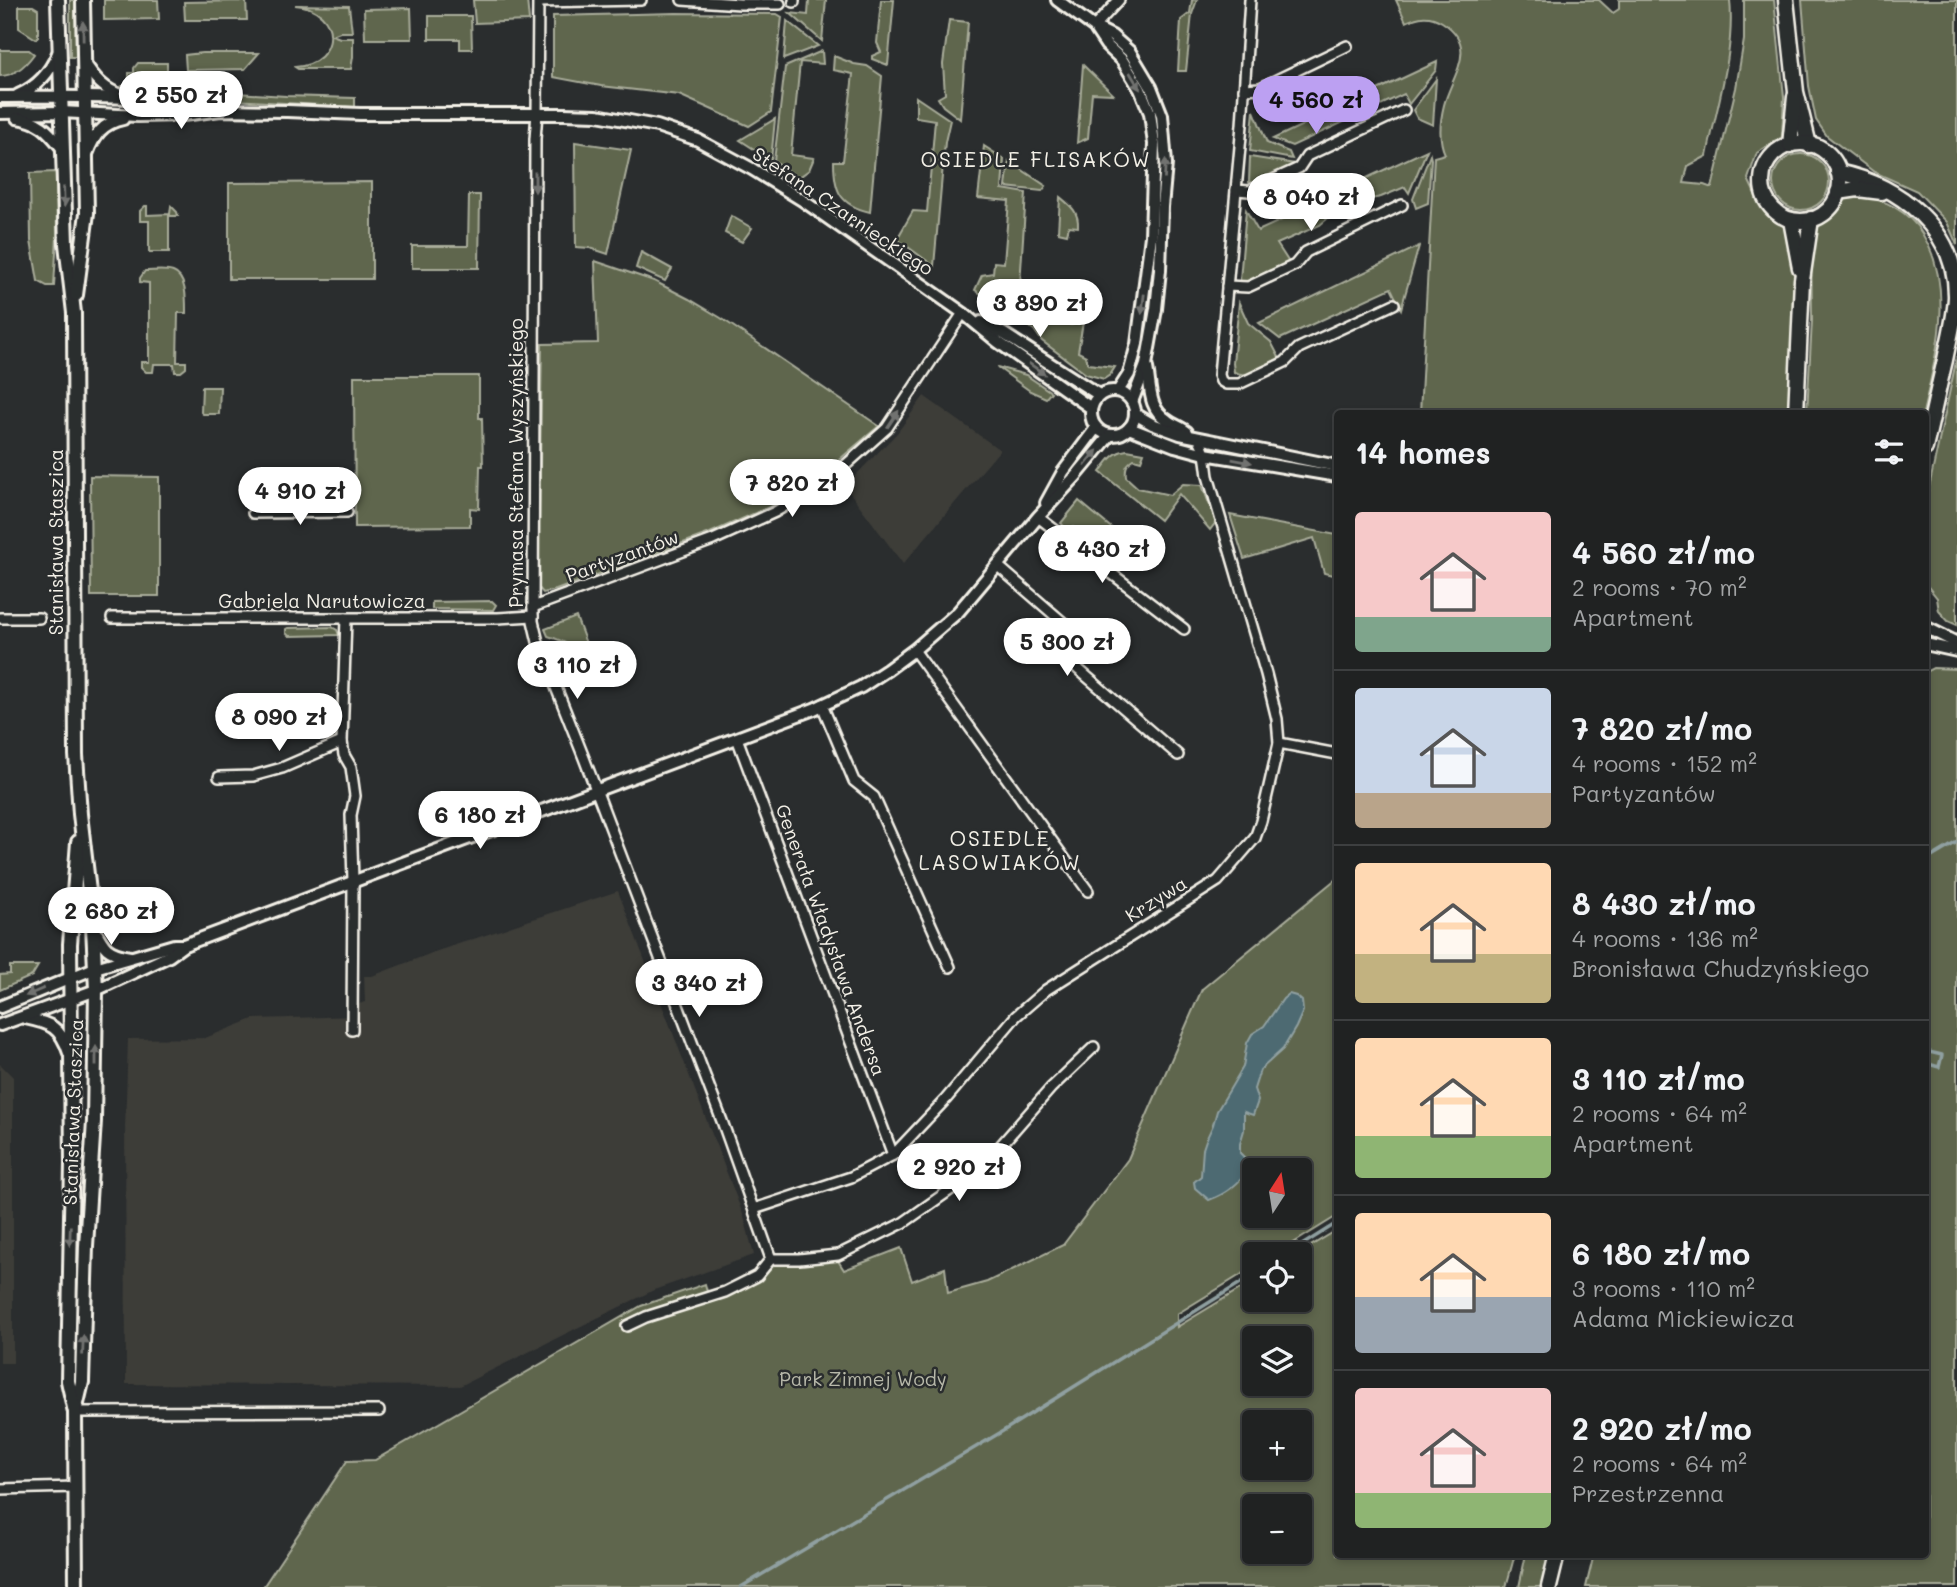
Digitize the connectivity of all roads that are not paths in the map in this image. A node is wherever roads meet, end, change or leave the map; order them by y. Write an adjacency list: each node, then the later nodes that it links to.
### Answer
1 (58, 0): 12 (main road, Stanisława Staszica)
2 (83, 0): 13 (main road, Stanisława Staszica, one-way to 2)
3 (641, 0): 25 (street, Prymasa Stefana Wyszyńskiego)
4 (682, 0): 9 (street)
5 (1057, 0): 10 (street)
6 (1119, 0): 10 (street)
7 (1250, 0): 14 (street)
8 (1786, 0): 15 (main road)
9 (780, 4)
10 (1094, 27): 44 (street, one-way to 10); 45 (street, one-way to 45)
11 (1347, 46): 14 (street)
12 (58, 53): 16 (main road, Stanisława Staszica); 18 (street)
13 (83, 62): 19 (main road, Stanisława Staszica); 20 (street)
14 (1244, 89): 33 (street)
15 (1796, 92): 28 (main road); 29 (main road)
16 (60, 96): 18 (street); 19 (street); 23 (main road, Stanisława Staszica)
17 (0, 97): 18 (street)
18 (13, 97)
19 (85, 97): 20 (street); 24 (main road, Stanisława Staszica)
20 (132, 99): 21 (street)
21 (221, 110): 25 (street, Stefana Czarnieckiego); 27 (street)
22 (1404, 110): 33 (street)
23 (61, 112): 24 (street); 26 (street); 30 (main road, Stanisława Staszica)
24 (85, 113): 27 (street); 31 (main road, Stanisława Staszica)
25 (537, 113): 43 (street, Stefana Czarnieckiego); 63 (street, Prymasa Stefana Wyszyńskiego, one-way to 63)
26 (0, 114): 30 (street)
27 (138, 116): 31 (street)
28 (1790, 145): 29 (main road); 37 (main road)
29 (1810, 145): 32 (main road)
30 (63, 149): 42 (main road, Stanisława Staszica, one-way to 42)
31 (86, 156): 42 (main road, Stanisława Staszica)
32 (1838, 172): 34 (main road); 35 (main road)
33 (1236, 190): 40 (street)
34 (1838, 192): 35 (main road); 38 (main road)
35 (1897, 196): 53 (main road)
36 (1402, 205): 40 (street)
37 (1791, 219): 38 (main road); 39 (main road)
38 (1811, 219): 39 (main road)
39 (1802, 280): 49 (main road)
40 (1227, 286): 41 (street)
41 (1394, 304)
42 (74, 313): 82 (main road, Stanisława Staszica)
43 (963, 313): 46 (street, Stefana Czarnieckiego); 48 (street, Stefana Czarnieckiego, one-way to 48); 63 (street, Partyzantów, one-way to 43)
44 (1146, 365): 47 (street); 55 (street)
45 (1118, 391): 46 (street); 47 (street)
46 (1099, 395): 48 (street)
47 (1132, 402): 50 (street)
48 (1091, 408): 51 (street)
49 (1796, 410)
50 (1135, 414): 52 (street); 55 (street)
51 (1096, 428): 54 (street); 61 (street)
52 (1129, 428): 54 (street); 56 (street)
53 (1929, 430)
54 (1110, 435): 61 (street, one-way to 54)
55 (1199, 439): 56 (street, Krzywa); 57 (street)
56 (1205, 454): 58 (street, one-way to 58); 77 (street, Krzywa)
57 (1334, 465)
58 (1334, 476)
59 (346, 512): 60 (street)
60 (253, 513)
61 (1038, 517): 62 (street); 68 (street)
62 (998, 566): 72 (street); 79 (street)
63 (533, 612): 67 (street, Gabriela Narutowicza); 81 (street, Prymasa Stefana Wyszyńskiego)
64 (0, 618): 65 (street)
65 (40, 618)
66 (112, 618): 67 (street, Gabriela Narutowicza)
67 (346, 618): 76 (street)
68 (1184, 629)
69 (1929, 629): 70 (street)
70 (1957, 643)
71 (1929, 645): 73 (street)
72 (914, 650): 74 (street); 84 (street)
73 (1957, 651)
74 (822, 705): 75 (street); 88 (street)
75 (737, 738): 81 (street); 99 (street, Generała Władysława Andersa)
76 (342, 742): 80 (street); 83 (street)
77 (1279, 743): 78 (street); 99 (street, Krzywa)
78 (1334, 753)
79 (1178, 755)
80 (219, 777)
81 (596, 791): 83 (street); 100 (street, Prymasa Stefana Wyszyńskiego)
82 (80, 814): 85 (main road, Stanisława Staszica); 90 (main road, Stanisława Staszica)
83 (354, 881): 86 (street); 96 (street)
84 (1088, 891)
85 (93, 926): 87 (street); 89 (main road, Stanisława Staszica)
86 (184, 945): 87 (street); 91 (street)
87 (133, 957): 89 (street)
88 (950, 967)
89 (95, 968): 90 (street); 91 (main road, Stanisława Staszica)
90 (71, 978): 92 (main road, Stanisława Staszica); 93 (street, one-way to 93)
91 (96, 990): 92 (street); 104 (main road, Stanisława Staszica, one-way to 91)
92 (71, 1001): 94 (street); 98 (main road, Stanisława Staszica)
93 (0, 1007)
94 (23, 1017): 95 (street); 98 (street)
95 (0, 1025)
96 (352, 1030)
97 (1094, 1047): 101 (street)
98 (72, 1059): 104 (main road, Stanisława Staszica, one-way to 104)
99 (893, 1155): 100 (street, Krzywa)
100 (754, 1209): 101 (street, Prymasa Stefana Wyszyńskiego)
101 (771, 1259): 102 (street)
102 (627, 1326)
103 (379, 1411): 104 (street)
104 (75, 1412): 105 (main road, Stanisława Staszica)
105 (76, 1487): 106 (street); 108 (main road, Stanisława Staszica)
106 (0, 1489)
107 (1556, 1558): 109 (main road)
108 (76, 1587)
109 (1549, 1587)

